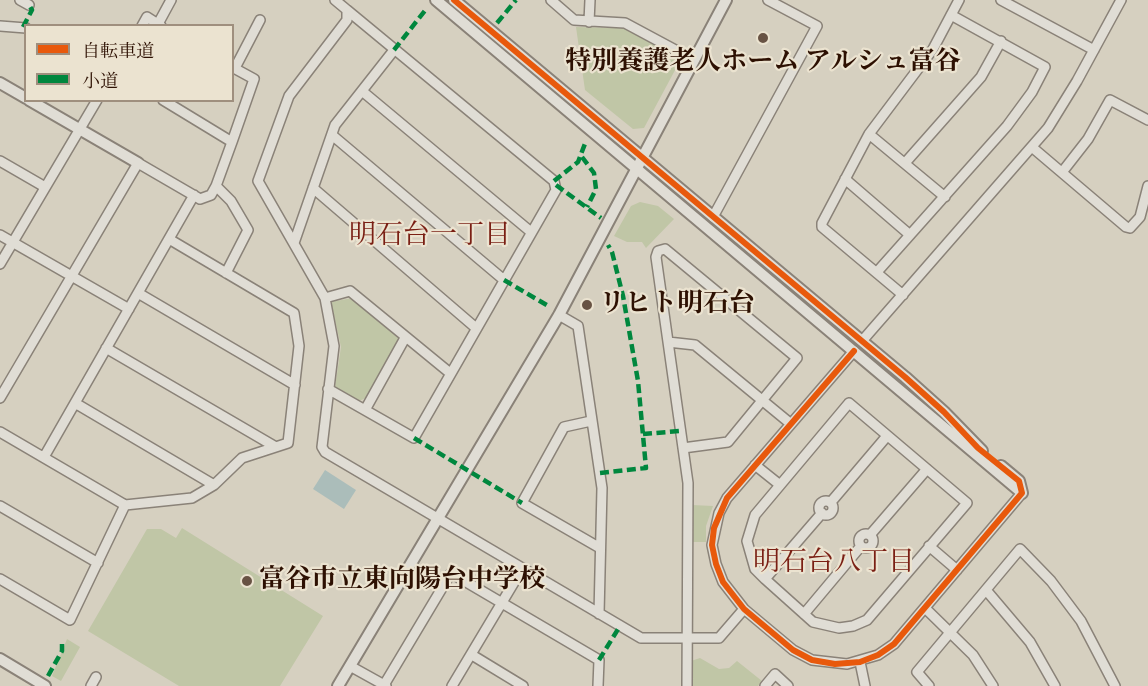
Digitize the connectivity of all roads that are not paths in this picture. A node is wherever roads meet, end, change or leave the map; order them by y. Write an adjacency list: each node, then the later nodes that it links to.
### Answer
1 (171, 0): 18 (street)
2 (335, 0): 12 (street)
3 (436, 0): 42 (street)
4 (454, 0): 38 (street)
5 (550, 0): 15 (street)
6 (590, 0): 15 (street)
7 (726, 0): 24 (street)
8 (768, 0): 51 (street)
9 (959, 0): 13 (street)
10 (1001, 0): 23 (street)
11 (1120, 0): 23 (street)
12 (346, 10): 22 (street); 57 (street)
13 (951, 15): 21 (street); 34 (street)
14 (260, 20): 25 (street)
15 (589, 22): 24 (street)
16 (143, 24): 17 (street)
17 (158, 24)
18 (160, 24)
19 (0, 26): 20 (street)
20 (24, 28)
21 (1000, 41): 41 (street); 50 (street)
22 (394, 50): 27 (street); 52 (street)
23 (1094, 50): 37 (street)
24 (694, 60): 38 (street)
25 (234, 67): 36 (street)
26 (0, 83): 28 (street)
27 (362, 91): 35 (street); 52 (street)
28 (24, 97)
29 (32, 102): 33 (street)
30 (96, 102): 33 (street)
31 (166, 102): 36 (street)
32 (1148, 120): 43 (street)
33 (80, 130): 40 (street); 47 (street)
34 (869, 134): 41 (street); 44 (street)
35 (332, 135): 48 (street); 62 (street)
36 (232, 142): 45 (street)
37 (1033, 148): 43 (street); 64 (street)
38 (642, 158): 42 (street); 51 (street)
39 (0, 161): 47 (street)
40 (138, 163): 49 (street); 61 (street)
41 (905, 163): 50 (street)
42 (636, 169): 67 (street); 73 (street)
43 (1063, 171): 46 (street)
44 (845, 179): 54 (street); 59 (street)
45 (216, 186): 49 (street); 60 (street)
46 (1148, 186)
47 (45, 188): 56 (street)
48 (313, 188): 57 (street); 68 (street)
49 (194, 195): 55 (street)
50 (945, 197): 54 (street)
51 (714, 217): 70 (street)
52 (531, 232): 62 (street)
53 (0, 235): 56 (street)
54 (910, 235): 59 (street)
55 (169, 239): 60 (street); 63 (street)
56 (13, 242): 58 (street); 61 (street)
57 (294, 243): 65 (street)
58 (0, 264)
59 (877, 272): 64 (street)
60 (226, 273): 75 (street)
61 (71, 276): 66 (street); 77 (street)
62 (504, 280): 68 (street)
63 (138, 293): 66 (street); 75 (street)
64 (903, 295): 70 (street)
65 (325, 298): 69 (street); 76 (street)
66 (129, 309): 72 (street)
67 (558, 315): 81 (street); 95 (street)
68 (476, 328): 74 (street)
69 (405, 338): 74 (street); 80 (street)
70 (862, 341): 92 (street)
71 (668, 342): 78 (street); 78 (street); 86 (street)
72 (106, 348): 79 (street); 85 (street)
73 (854, 351): 82 (street); 92 (street)
74 (450, 373): 80 (street)
75 (295, 385): 85 (street)
76 (328, 389): 80 (street); 95 (street)
77 (0, 398)
78 (762, 400): 82 (street); 86 (street)
79 (75, 403): 87 (street); 90 (street)
80 (365, 410)
81 (591, 422): 97 (street); 97 (street)
82 (791, 424): 88 (street)
83 (0, 432): 87 (street)
84 (887, 436): 89 (street); 91 (street); 102 (street)
85 (274, 446): 90 (street)
86 (683, 448): 110 (street)
87 (44, 457): 93 (street)
88 (755, 465): 91 (street); 106 (street)
89 (927, 469): 96 (street); 108 (street)
90 (214, 485): 93 (street)
91 (780, 485): 102 (street)
92 (1022, 493): 100 (street)
93 (125, 505): 98 (street)
94 (0, 506): 98 (street)
95 (438, 518): 99 (street); 114 (street)
96 (929, 546): 100 (street); 108 (street)
97 (600, 548): 107 (street)
98 (98, 563): 101 (street)
99 (522, 569): 104 (street); 107 (street)
100 (957, 570): 105 (street)
101 (0, 579)
102 (765, 579): 108 (street)
103 (986, 590): 109 (street); 127 (street); 128 (street)
104 (502, 603): 111 (street); 117 (street); 120 (street)
105 (925, 608): 109 (street); 113 (street)
106 (744, 609): 110 (street); 113 (street)
107 (599, 614): 110 (street)
108 (804, 614)
109 (951, 632): 125 (street); 126 (street)
110 (687, 638): 121 (street)
111 (471, 655): 118 (street); 119 (street)
112 (0, 659): 115 (street)
113 (860, 662): 124 (street)
114 (350, 666): 116 (street); 117 (street)
115 (45, 686)
116 (338, 686)
117 (385, 686)
118 (452, 686)
119 (523, 686)
120 (598, 686)
121 (687, 686)
122 (765, 686): 123 (street)
123 (788, 686)
124 (865, 686)
125 (929, 686)
126 (993, 686)
127 (1055, 686)
128 (1114, 686)

